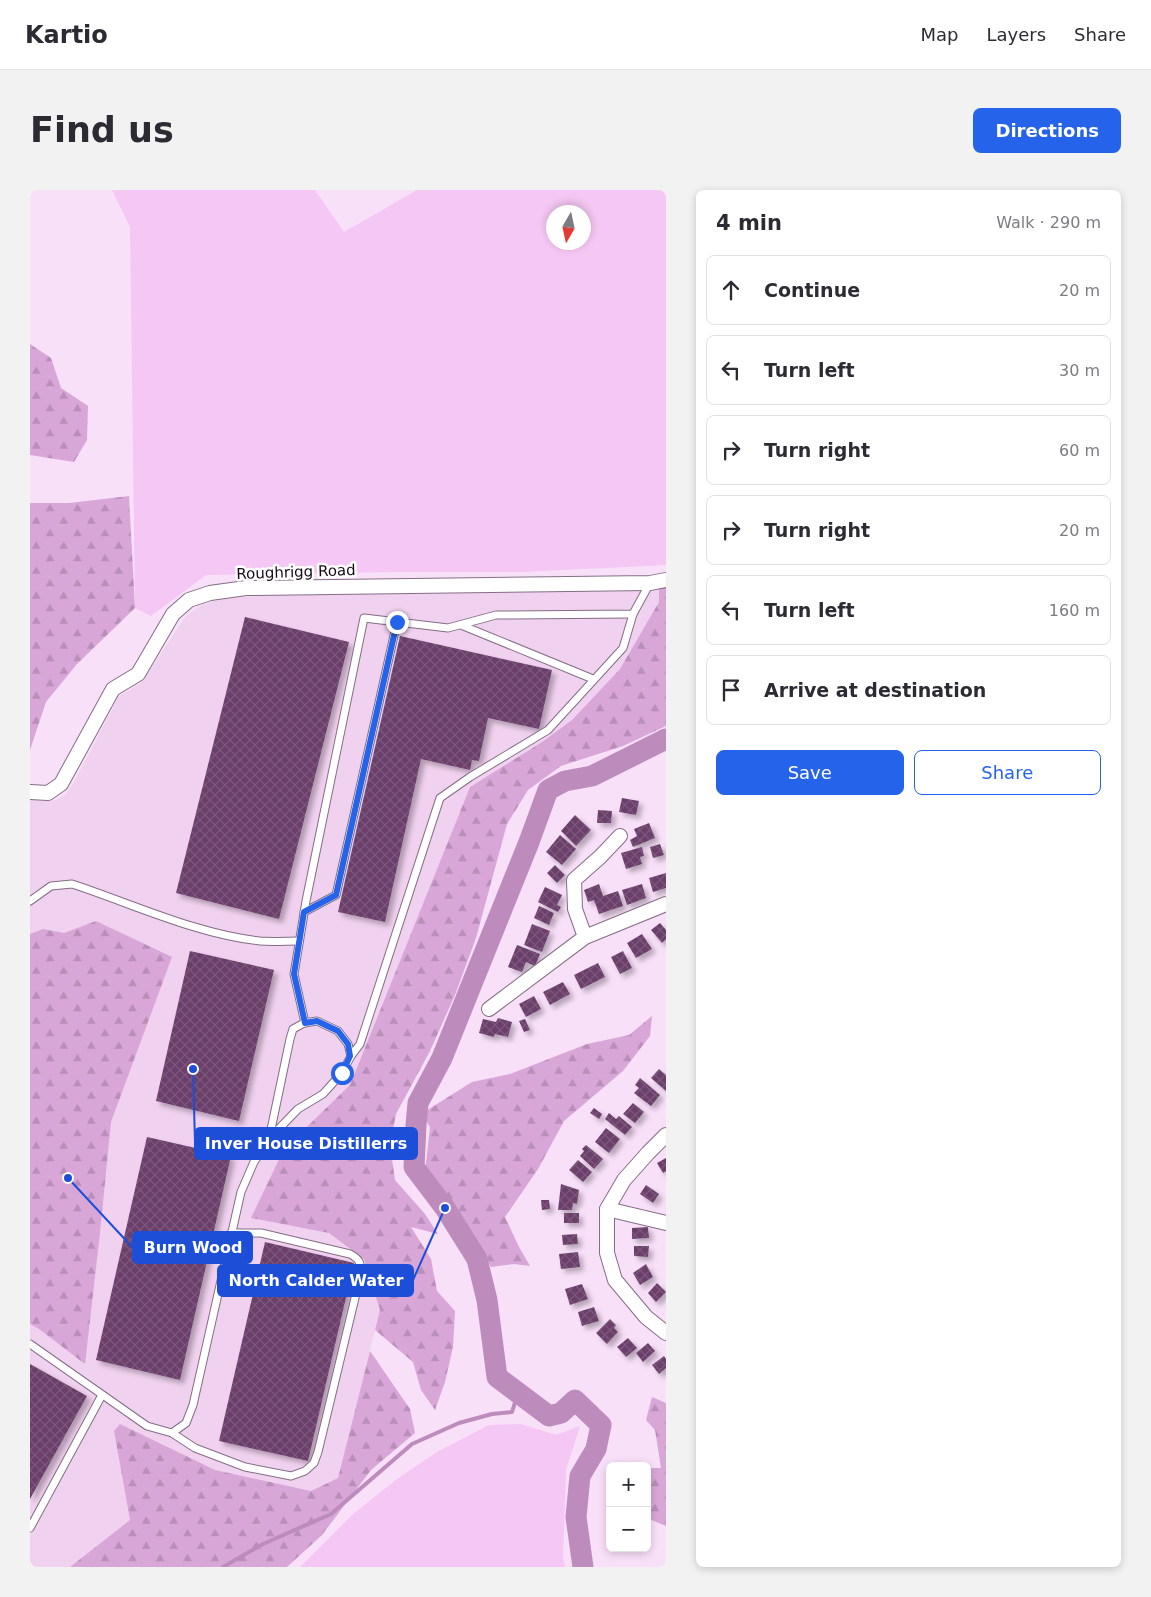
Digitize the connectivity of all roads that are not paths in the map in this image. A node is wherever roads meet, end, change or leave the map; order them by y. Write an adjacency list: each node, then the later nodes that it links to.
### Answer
1 (666, 580): 2 (street, Roughrigg Road)
2 (650, 583): 3 (lane); 7 (street, Roughrigg Road)
3 (633, 614): 5 (lane); 6 (lane)
4 (397, 622): 5 (lane); 11 (lane); 11 (lane)
5 (461, 625): 6 (lane)
6 (593, 680): 16 (lane)
7 (30, 792)
8 (620, 836): 12 (street)
9 (30, 901): 13 (lane)
10 (666, 904): 12 (street)
11 (304, 912): 13 (lane)
12 (585, 937): 14 (street)
13 (299, 942): 15 (lane)
14 (488, 1009)
15 (305, 1023): 16 (lane); 18 (lane)
16 (350, 1056): 18 (lane)
17 (666, 1135): 19 (street)
18 (269, 1139): 21 (lane)
19 (607, 1209): 20 (street); 22 (street)
20 (666, 1223)
21 (231, 1233): 25 (lane); 25 (lane)
22 (666, 1333)
23 (30, 1344): 24 (lane)
24 (102, 1396): 25 (lane); 26 (lane)
25 (172, 1433)
26 (30, 1528)

